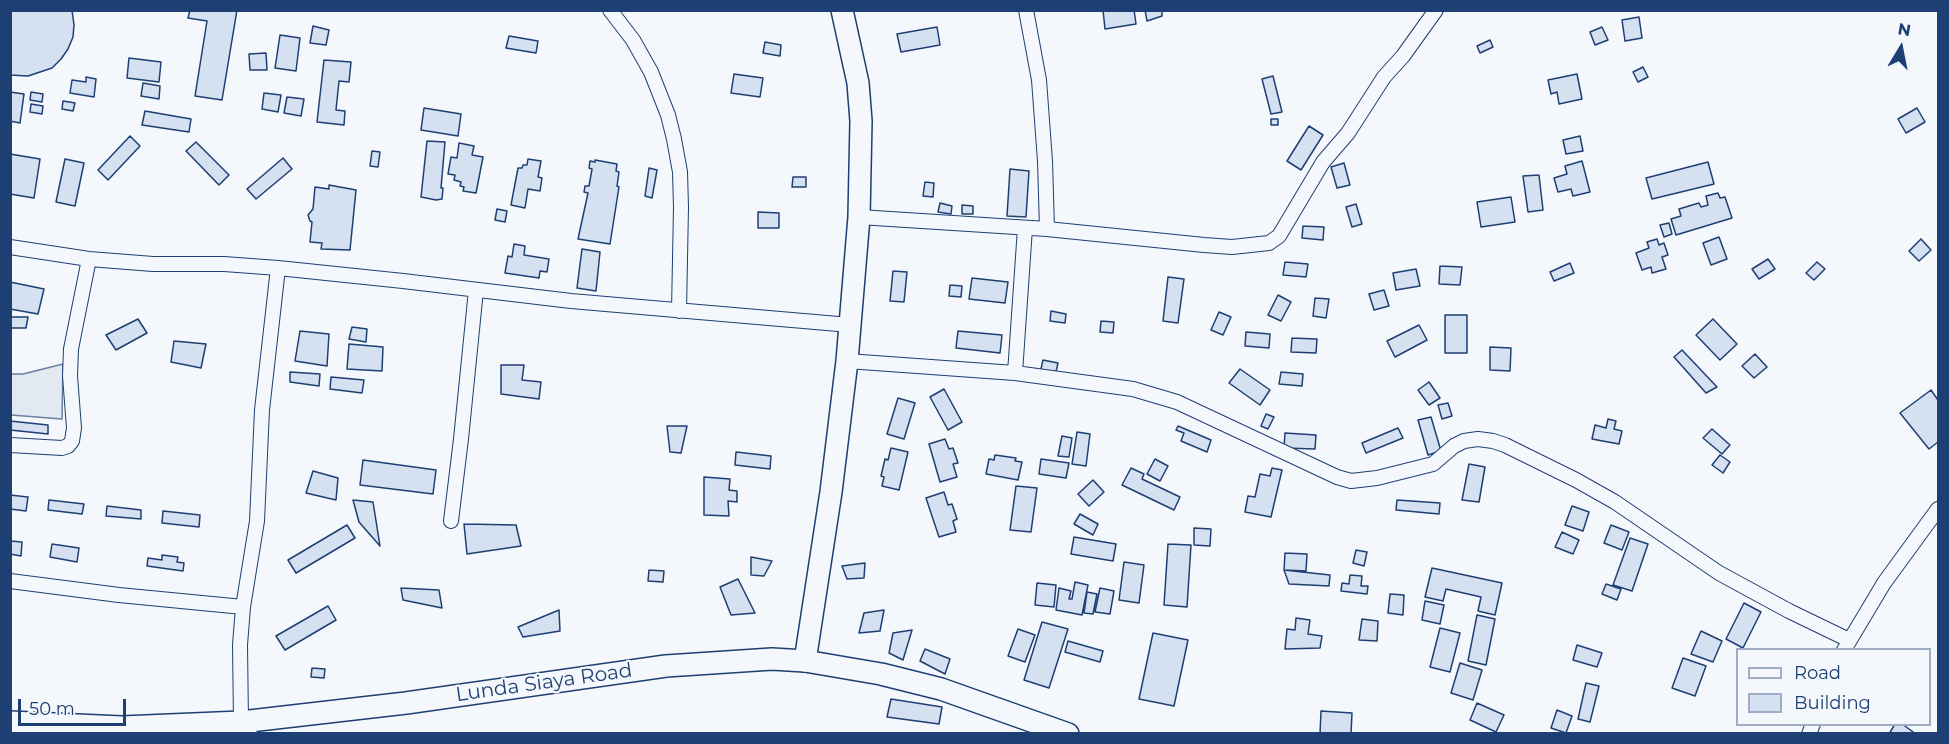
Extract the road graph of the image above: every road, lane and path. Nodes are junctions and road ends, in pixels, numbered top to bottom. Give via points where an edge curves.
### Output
1 (610, 10) edge
2 (842, 10) edge
3 (1026, 10) edge
4 (1436, 10) edge
5 (859, 217) junction
6 (1025, 228) junction
7 (1047, 229) junction
8 (10, 248) edge
9 (89, 259) junction
10 (278, 268) junction
11 (476, 290) junction
12 (679, 311) junction
13 (850, 325) junction
14 (847, 361) junction
15 (1015, 373) junction
16 (10, 445) edge
17 (1938, 509) edge
18 (451, 521) dead end
19 (10, 581) edge
20 (243, 607) junction
21 (1847, 645) edge
22 (805, 661) junction
23 (10, 722) edge
24 (245, 728) edge
25 (1068, 734) edge

1 - 12 street via 651,72 674,139 680,172
2 - 5 main road via 858,84
3 - 7 street via 1039,80
4 - 7 street via 1323,162 1279,236 1269,243 1232,247
5 - 6 street
5 - 13 main road
6 - 7 street
6 - 15 street
8 - 9 street
9 - 10 street
9 - 16 street via 71,349 72,441 62,448
10 - 11 street
10 - 20 street via 262,410 256,521
11 - 12 street
11 - 18 street
12 - 13 street
13 - 14 main road
14 - 15 street
14 - 22 main road
15 - 21 street via 1116,385 1177,402 1351,482 1433,464 1464,441 1478,439 1505,444 1615,502 1727,578
17 - 21 street via 1884,583
19 - 20 street
20 - 24 street via 240,645
22 - 24 main road, Lunda Siaya Road via 772,659 666,666
22 - 25 main road, Lunda Siaya Road via 941,689
23 - 24 main road, Lunda Siaya Road

